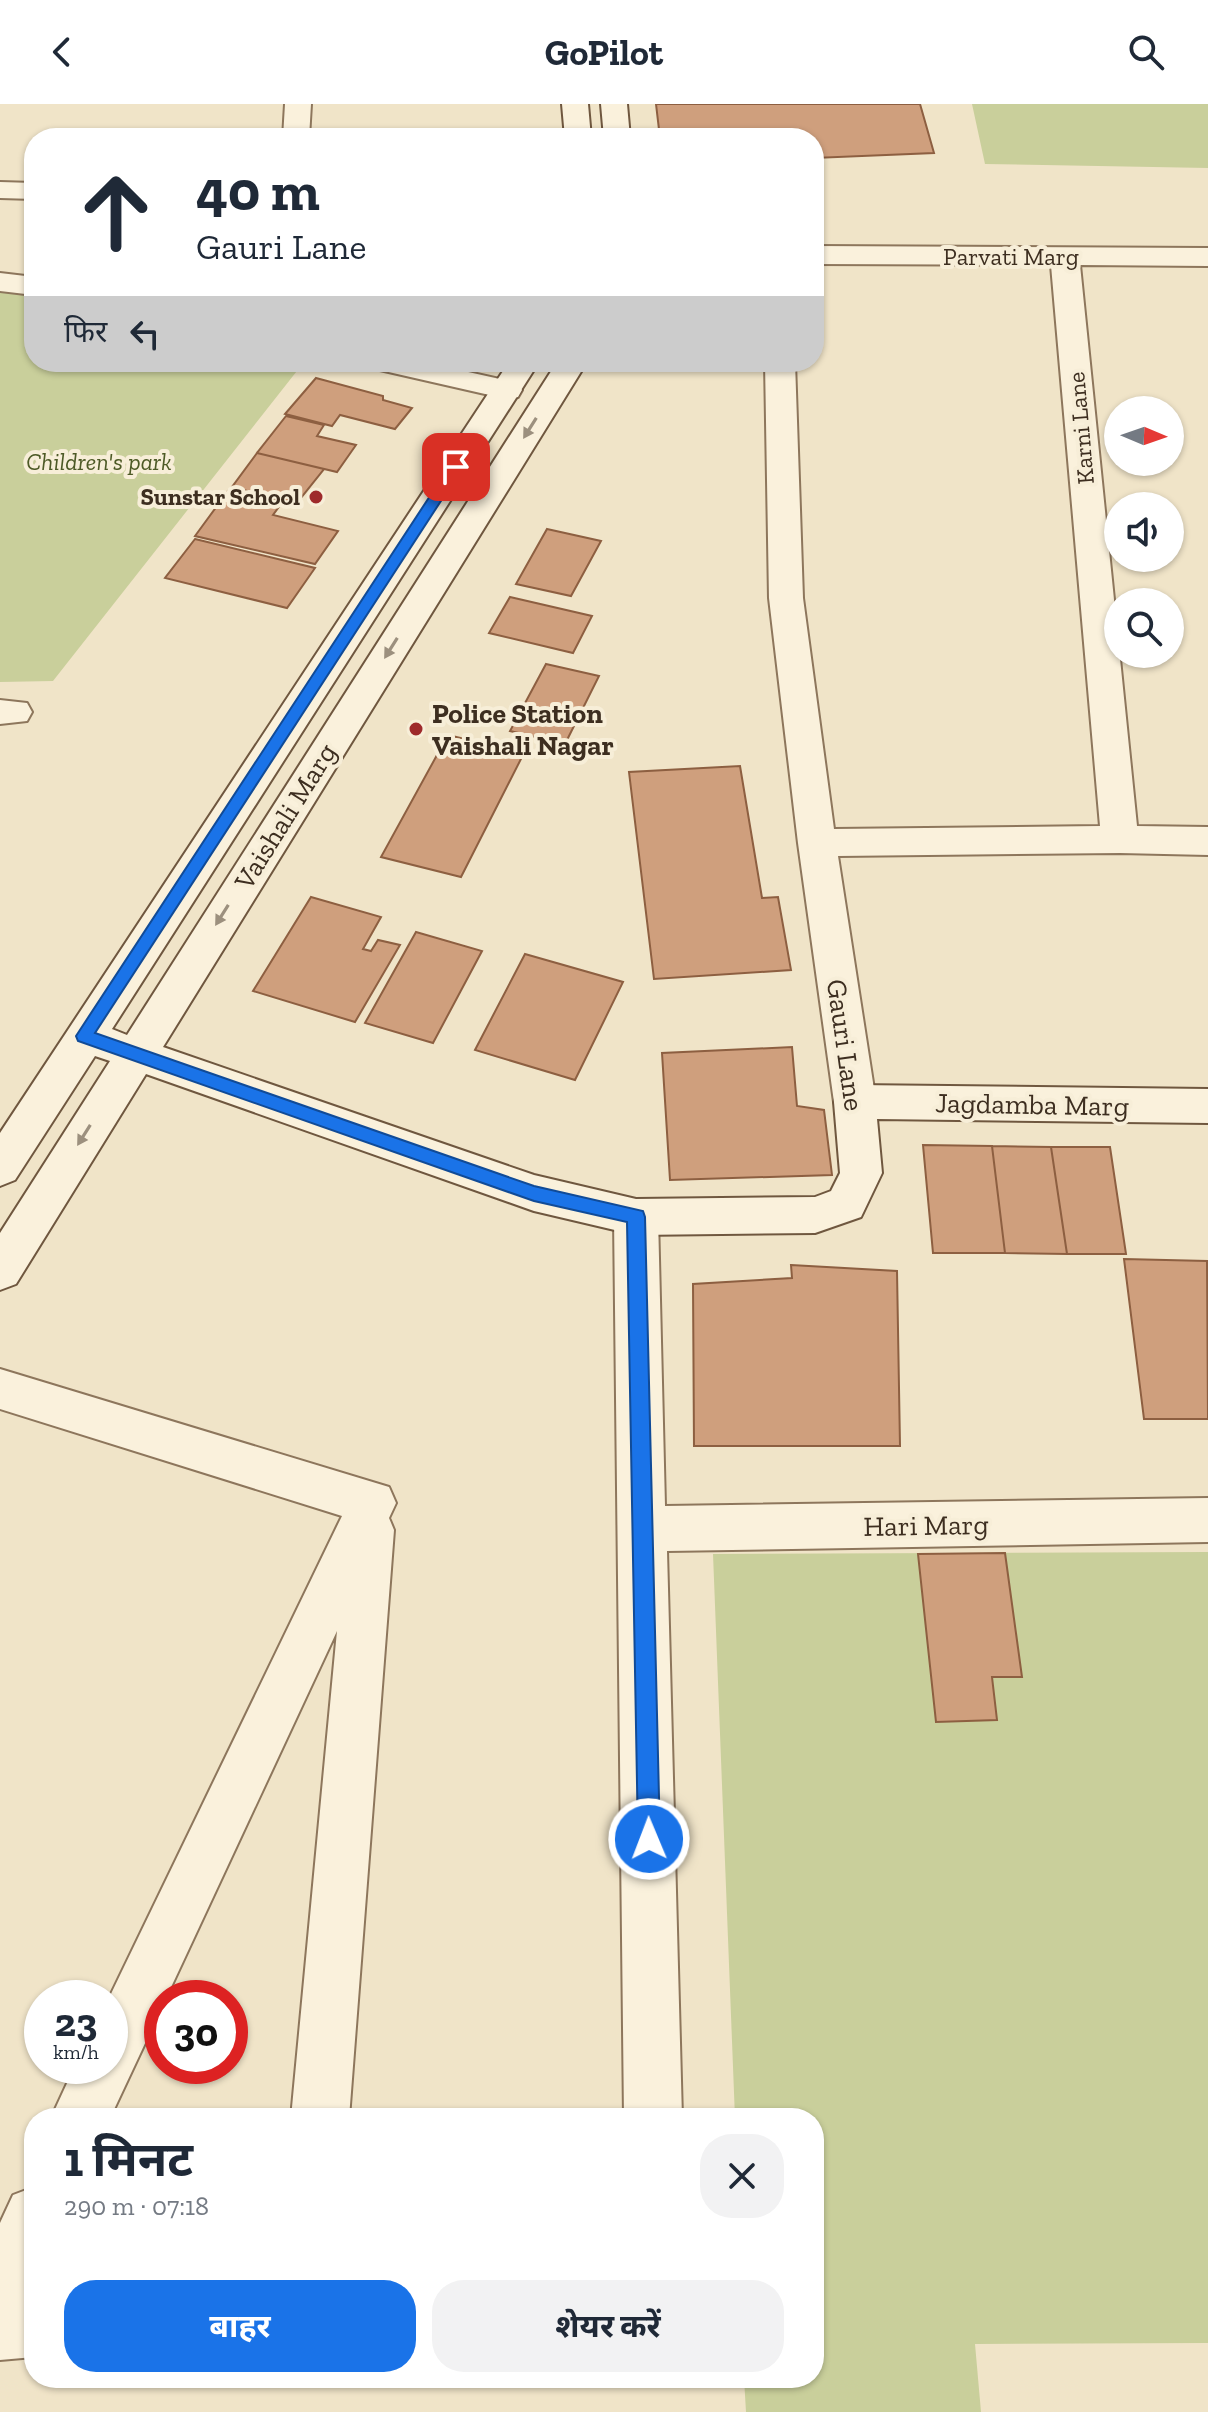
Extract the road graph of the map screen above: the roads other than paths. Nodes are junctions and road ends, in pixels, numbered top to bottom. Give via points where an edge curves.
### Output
1 (298, 104) edge
2 (575, 104) edge
3 (614, 104) edge
4 (297, 128) edge
5 (577, 128) edge
6 (616, 128) edge
7 (0, 190) edge
8 (24, 191) edge
9 (824, 255) edge
10 (1065, 257) junction
11 (1208, 257) edge
12 (0, 282) edge
13 (24, 285) edge
14 (477, 372) edge
15 (566, 372) edge
16 (780, 372) edge
17 (515, 376) edge
18 (220, 826) junction
19 (1120, 839) junction
20 (269, 840) junction
21 (1208, 841) edge
22 (817, 843) junction
23 (84, 1036) junction
24 (133, 1055) junction
25 (855, 1102) junction
26 (1208, 1106) edge
27 (0, 1168) edge
28 (636, 1217) junction
29 (0, 1271) edge
30 (0, 1389) edge
31 (372, 1503) junction
32 (1208, 1520) edge
33 (644, 1529) junction
34 (128, 2018) edge
35 (96, 2084) edge
36 (85, 2108) edge
37 (321, 2108) edge
38 (653, 2108) edge
39 (24, 2237) edge
40 (0, 2287) edge
41 (24, 2328) edge
42 (0, 2330) edge

1 - 4 street
2 - 5 street
3 - 6 street
7 - 8 street
9 - 10 street, Parvati Marg
10 - 11 street, Parvati Marg
10 - 19 street, Karni Lane
12 - 13 street
14 - 17 street
15 -> 20 street, Vaishali Marg
16 - 22 street, Gauri Lane via 786,598
17 - 18 street, Vaishali Marg
18 - 20 street
18 - 23 street, Vaishali Marg
19 - 21 street
19 - 22 street
20 -> 24 street, Vaishali Marg
22 - 25 street, Gauri Lane
23 - 24 street, Gauri Lane
23 - 27 street, Vaishali Marg
24 - 28 street, Gauri Lane via 534,1193
24 -> 29 street, Vaishali Marg
25 - 26 street, Jagdamba Marg
25 - 28 street, Gauri Lane via 861,1173 846,1204 815,1215
28 - 33 street
30 - 31 street
31 - 34 street
31 - 37 street
32 - 33 street, Hari Marg
33 - 38 street
35 - 36 street
39 - 40 street
41 - 42 street

